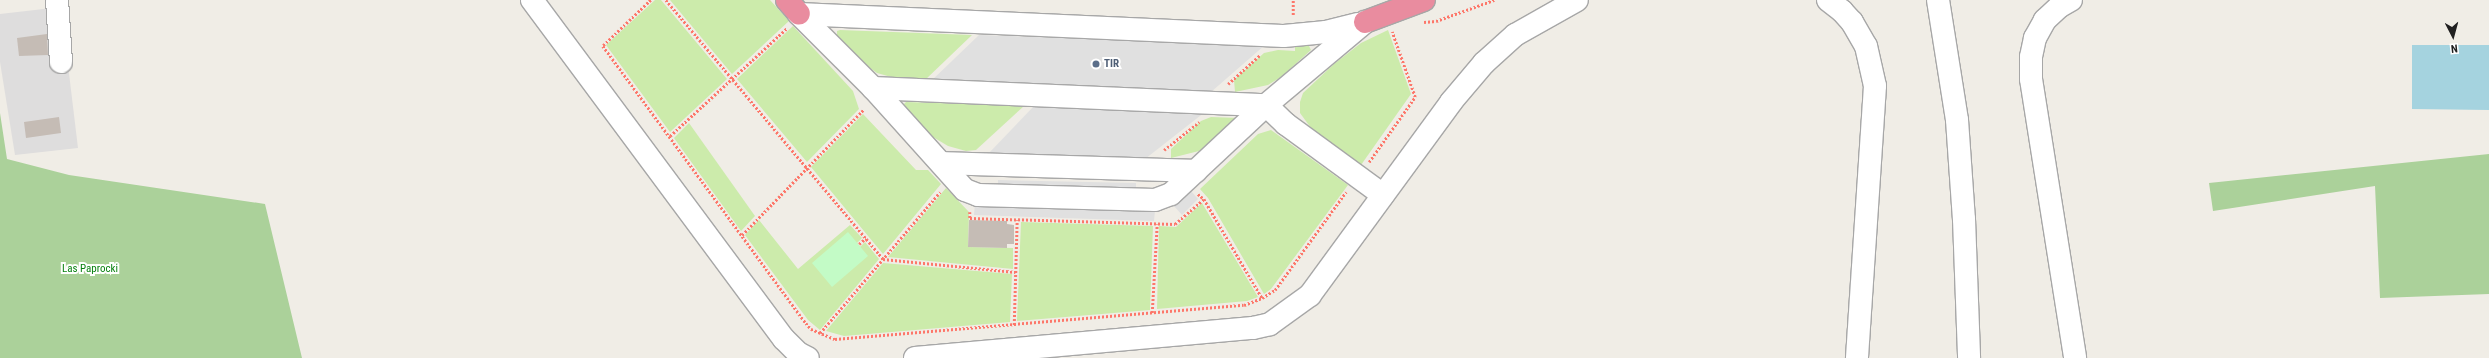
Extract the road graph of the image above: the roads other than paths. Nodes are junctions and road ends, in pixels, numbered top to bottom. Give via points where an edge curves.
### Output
1 (57, 0) edge
2 (532, 0) edge
3 (1424, 0) edge
4 (1577, 0) edge
5 (1828, 0) edge
6 (1938, 0) edge
7 (2071, 0) edge
8 (791, 14) edge
9 (1365, 22) junction
10 (61, 62) dead end
11 (872, 88) junction
12 (1266, 105) junction
13 (942, 163) junction
14 (1197, 179) junction
15 (1383, 195) junction
16 (808, 358) edge
17 (915, 358) edge
18 (1857, 358) edge
19 (1969, 358) edge
20 (2075, 358) edge

1 - 10 street
2 - 16 street via 784,339 798,353
3 - 9 highway
4 - 15 street via 1515,35 1484,63 1451,102
5 - 18 street via 1842,11 1866,46 1875,86
6 - 19 street via 1957,120 1964,219
7 - 20 street via 2060,6 2046,20 2035,38 2031,57 2031,79
8 - 9 street via 1284,36 1326,32
8 - 11 street
9 - 12 street
11 - 12 street
11 - 13 street
12 - 14 street
12 - 15 street via 1286,124
13 - 14 street via 1162,170
13 - 14 street via 966,190 978,195 1155,200
15 - 17 street via 1310,295 1270,324 1231,330

